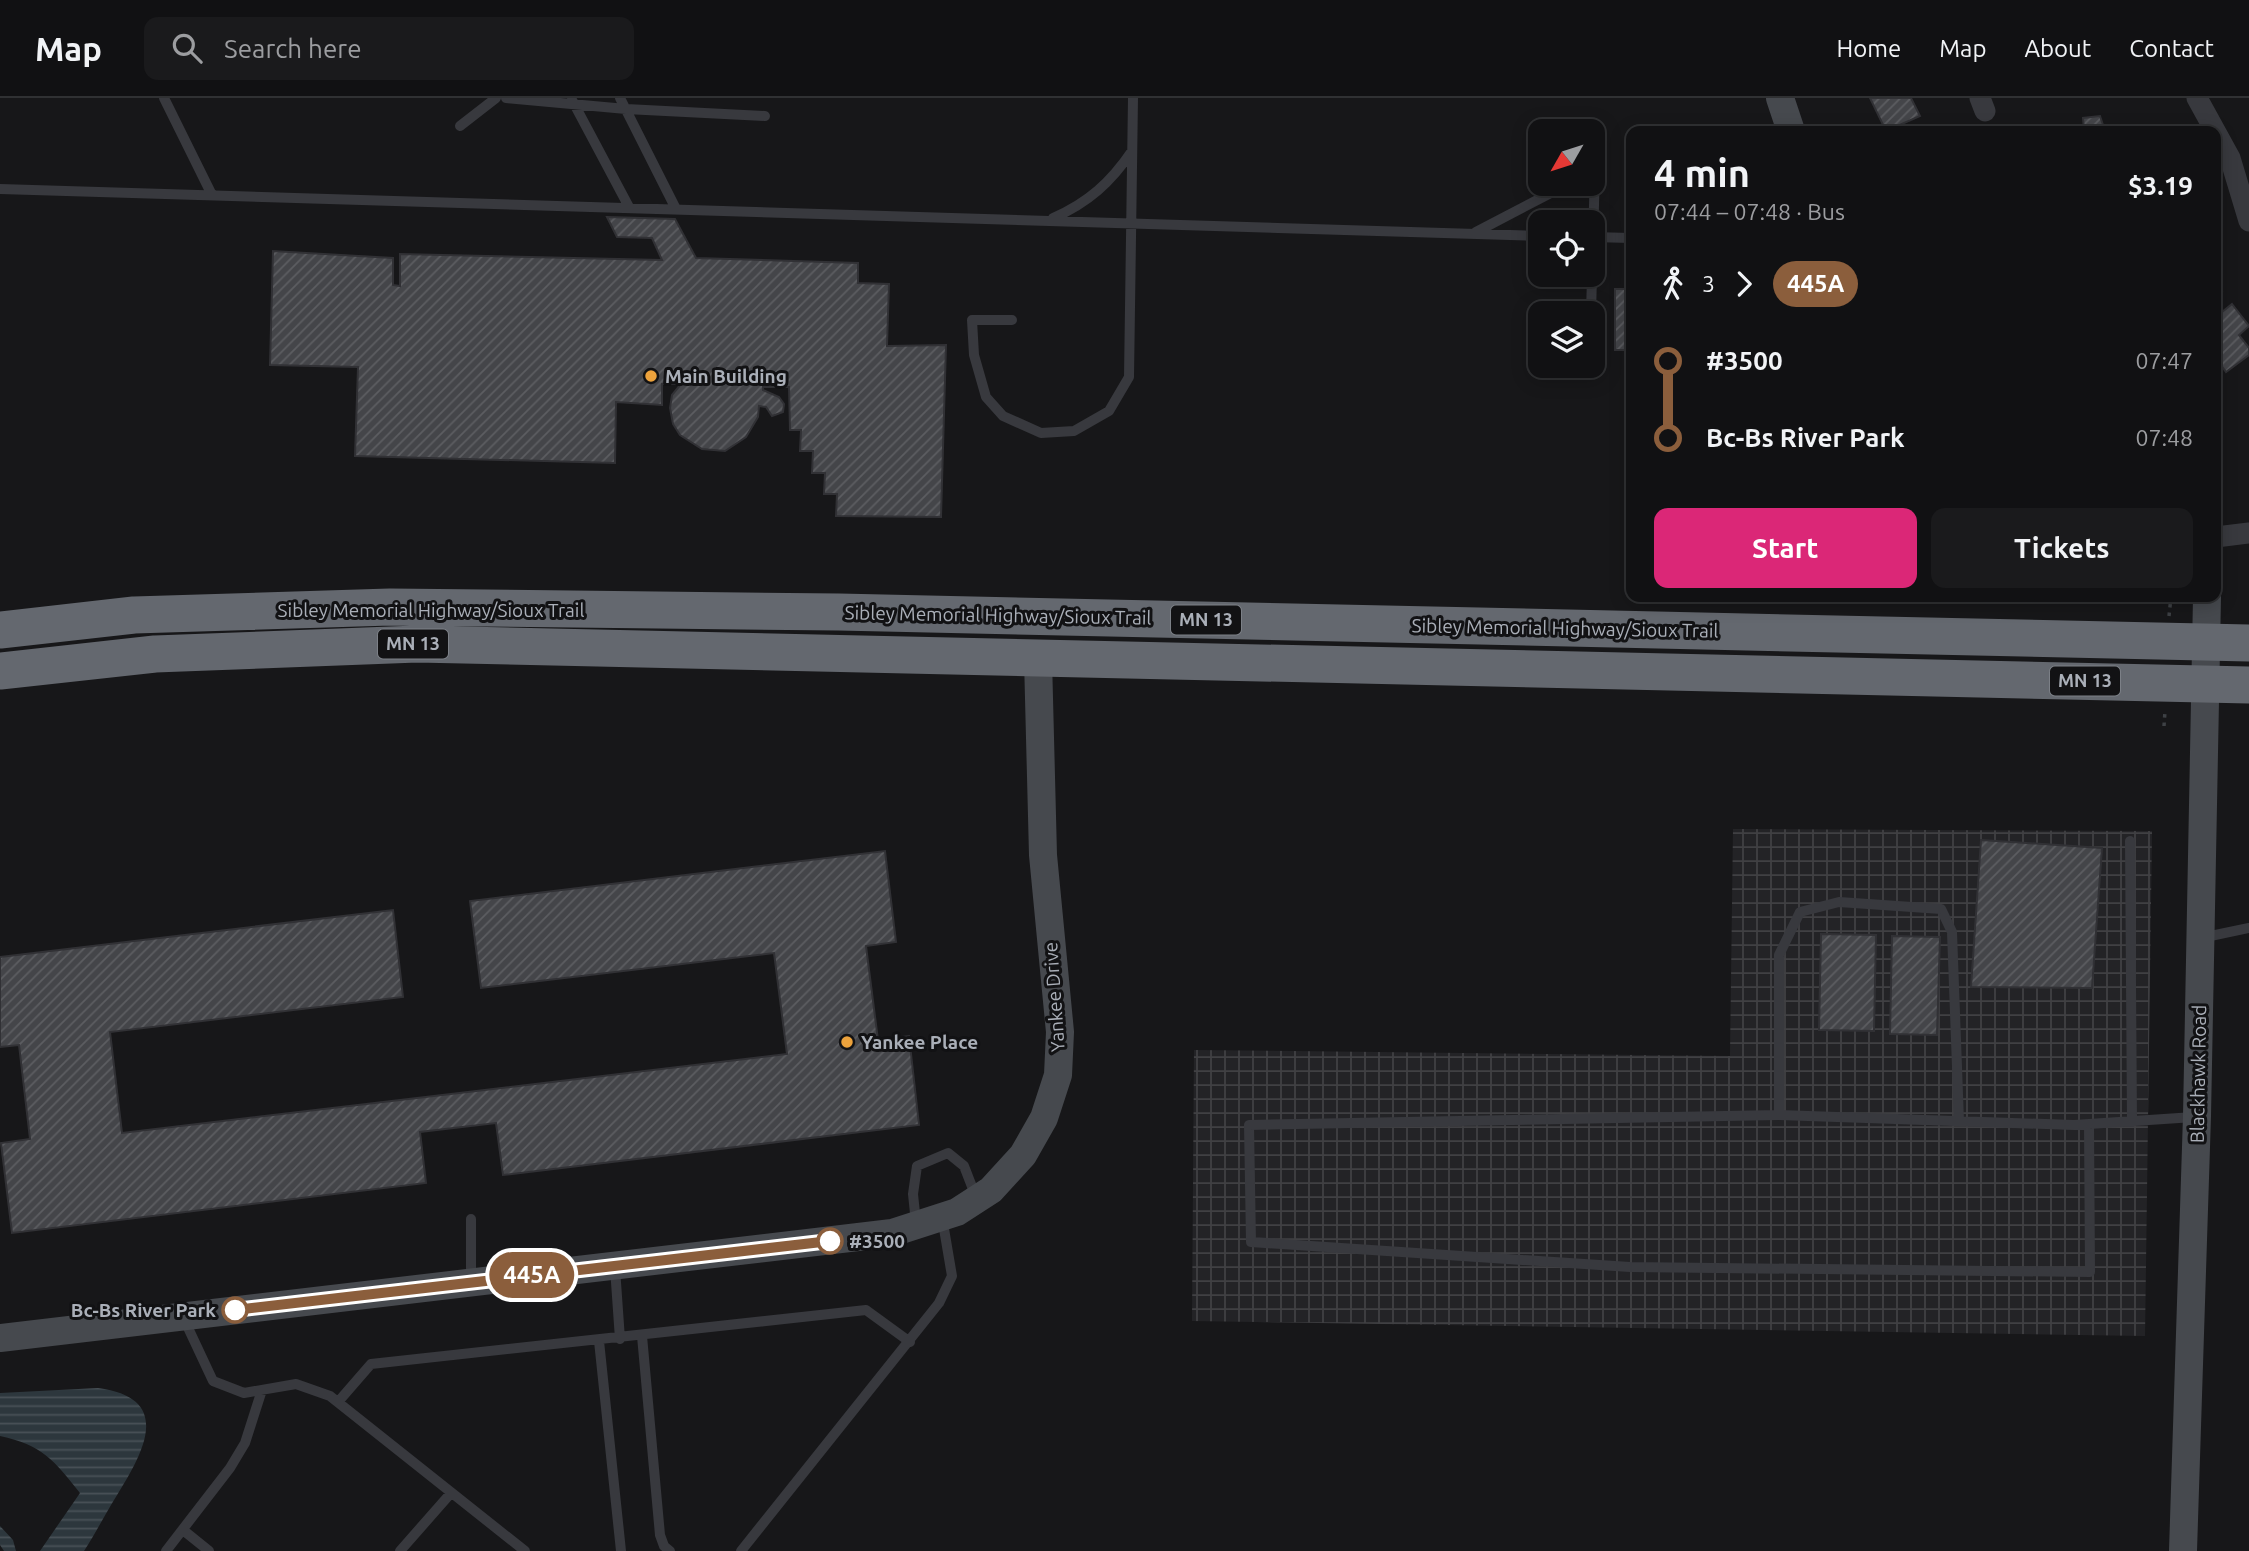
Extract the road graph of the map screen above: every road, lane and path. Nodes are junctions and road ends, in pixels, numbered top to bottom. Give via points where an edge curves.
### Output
1 (163, 98) edge
2 (496, 98) edge
3 (506, 98) edge
4 (620, 98) edge
5 (1133, 98) edge
6 (1780, 98) edge
7 (2197, 98) edge
8 (572, 101) edge
9 (626, 109) junction
10 (765, 116) dead end
11 (460, 126) dead end
12 (1789, 126) edge
13 (2215, 126) edge
14 (2221, 139) edge
15 (1132, 151) junction
16 (0, 189) edge
17 (212, 195) junction
18 (1545, 196) edge
19 (629, 207) junction
20 (676, 209) junction
21 (1049, 220) junction
22 (2249, 221) edge
23 (1130, 223) junction
24 (1474, 233) junction
25 (1528, 235) edge
26 (1605, 237) edge
27 (1626, 238) edge
28 (1012, 320) dead end
29 (2249, 533) edge
30 (2221, 536) edge
31 (2207, 602) edge
32 (0, 630) edge
33 (2207, 642) junction
34 (2249, 643) edge
35 (1038, 659) junction
36 (0, 671) edge
37 (2206, 684) junction
38 (2249, 685) edge
39 (2130, 842) dead end
40 (2249, 928) edge
41 (2201, 938) junction
42 (1779, 1115) junction
43 (2197, 1116) junction
44 (1959, 1121) junction
45 (2132, 1122) junction
46 (2089, 1125) junction
47 (977, 1199) junction
48 (942, 1217) junction
49 (471, 1219) dead end
50 (916, 1226) junction
51 (615, 1266) junction
52 (471, 1283) junction
53 (182, 1317) junction
54 (642, 1336) junction
55 (0, 1338) edge
56 (620, 1339) junction
57 (599, 1340) junction
58 (910, 1342) junction
59 (262, 1390) junction
60 (338, 1402) junction
61 (451, 1493) junction
62 (183, 1530) junction
63 (166, 1551) edge
64 (209, 1551) edge
65 (400, 1551) edge
66 (525, 1551) edge
67 (621, 1551) edge
68 (670, 1551) edge
69 (741, 1551) edge
70 (2183, 1551) edge

1 - 17 lane
2 - 11 lane
3 - 8 lane
4 - 9 lane
5 - 15 lane
6 - 12 street
7 - 13 street
8 - 9 lane
8 - 19 lane
9 - 10 lane
9 - 20 lane
14 - 22 street
15 - 21 lane via 1093,197
15 - 23 lane
16 - 17 lane
17 - 19 lane
18 - 24 lane
19 - 20 lane
20 - 21 lane
21 - 23 lane
23 - 24 lane
23 - 28 lane via 1129,377 1109,411 1073,431 1041,433 1003,416 986,397 974,355 972,320
24 - 25 lane
26 - 27 lane
29 - 30 street
31 - 33 street, Blackhawk Road
32 - 33 highway, Sibley Memorial Highway/Sioux Trail / MN 13 via 134,615 390,607 839,612
33 - 34 highway, MN 13
33 - 37 street, Blackhawk Road
35 - 36 highway, Sibley Memorial Highway/Sioux Trail / MN 13 via 417,644 155,653
35 - 37 highway, Sibley Memorial Highway/Sioux Trail / MN 13
35 - 47 street, Yankee Drive via 1043,855 1060,1032 1058,1075 1044,1118 1023,1155
37 - 38 highway, MN 13
37 - 41 street, Blackhawk Road
39 - 45 lane
40 - 41 lane
41 - 43 street, Blackhawk Road
42 - 44 lane
42 - 44 lane via 1779,955 1800,912 1839,902 1941,909 1952,932
42 - 46 lane via 1249,1125 1251,1242 1630,1267 2090,1272
43 - 45 lane
43 - 70 street, Blackhawk Road
44 - 46 lane
45 - 46 lane
47 - 48 street, Yankee Drive
47 - 50 lane via 964,1166 948,1153 917,1166 913,1194
48 - 50 street, Yankee Drive
48 - 58 lane via 952,1276 939,1303
49 - 52 lane
50 - 51 street, Yankee Drive via 892,1233
51 - 52 street, Yankee Drive
51 - 56 lane
52 - 53 street, Yankee Drive
53 - 55 street, Yankee Drive
53 - 59 lane via 213,1381 244,1393
54 - 56 lane
54 - 58 lane via 866,1310
54 - 68 lane via 660,1535
56 - 57 lane
57 - 60 lane via 371,1364
57 - 67 lane
58 - 69 lane
59 - 60 lane via 296,1384
59 - 62 lane via 245,1443
60 - 61 lane
61 - 65 lane
61 - 66 lane
62 - 63 lane
62 - 64 lane

